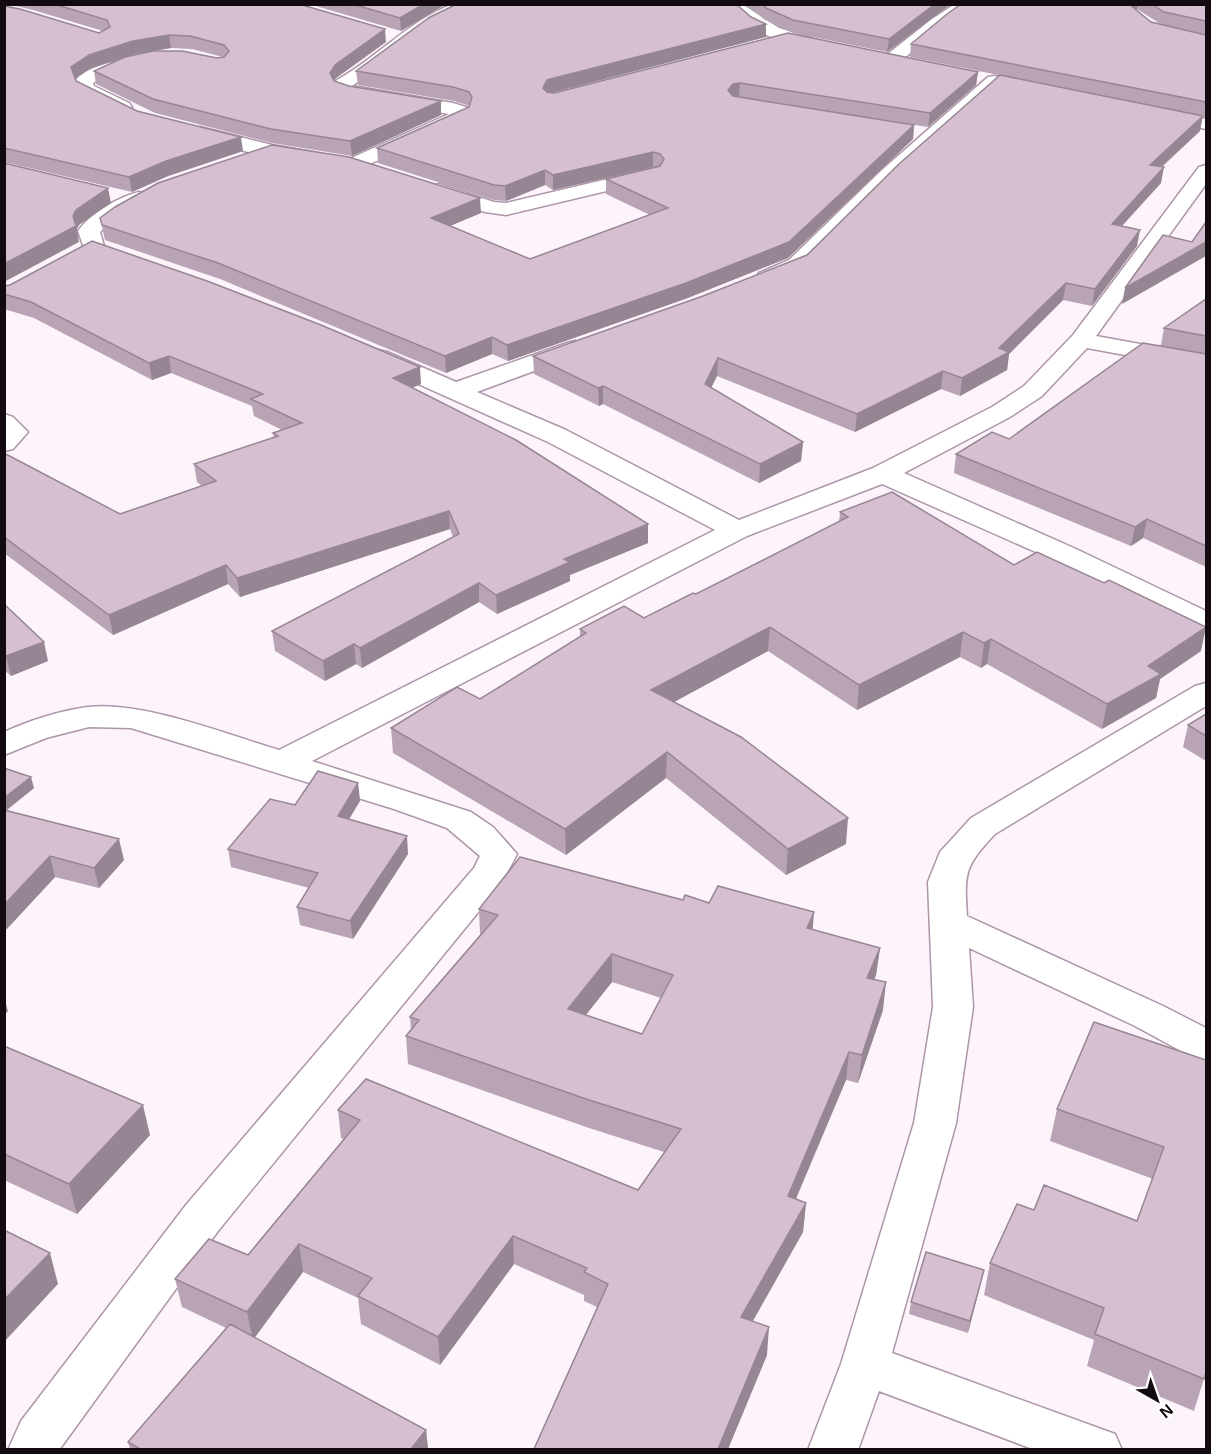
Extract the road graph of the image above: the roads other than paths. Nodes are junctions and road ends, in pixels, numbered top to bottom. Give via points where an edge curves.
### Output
1 (471, 4) edge
2 (731, 4) edge
3 (967, 4) edge
4 (382, 33) edge
5 (404, 39) junction
6 (787, 39) junction
7 (766, 45) edge
8 (838, 51) edge
9 (869, 57) edge
10 (154, 58) edge
11 (890, 61) junction
12 (913, 66) edge
13 (971, 76) edge
14 (1143, 110) edge
15 (137, 114) edge
16 (1206, 124) edge
17 (181, 128) edge
18 (909, 132) edge
19 (932, 135) junction
20 (272, 151) junction
21 (243, 161) edge
22 (354, 164) junction
23 (376, 171) edge
24 (1206, 171) edge
25 (652, 175) edge
26 (421, 185) edge
27 (161, 189) edge
28 (109, 195) edge
29 (133, 200) junction
30 (94, 252) edge
31 (745, 287) edge
32 (1081, 340) junction
33 (593, 342) edge
34 (362, 350) edge
35 (1206, 363) edge
36 (458, 390) junction
37 (4, 422) edge
38 (4, 443) edge
39 (883, 474) junction
40 (737, 530) junction
41 (1206, 622) edge
42 (1206, 693) edge
43 (4, 745) edge
44 (281, 763) junction
45 (948, 922) junction
46 (1206, 1046) edge
47 (865, 1364) junction
48 (33, 1449) edge
49 (833, 1449) edge
50 (1097, 1449) edge

1 - 5 street
2 - 6 street via 758,25
3 - 11 street
4 - 5 street
5 - 22 street via 342,88 453,109 462,112 462,116
6 - 7 street
6 - 8 street
9 - 11 street
10 - 15 street via 98,73 84,81 85,89
11 - 12 street
13 - 19 street via 1000,82
14 - 16 street
17 - 20 street
18 - 19 street
19 - 31 street via 798,265
20 - 21 street
20 - 22 street
22 - 23 street
24 - 32 street
25 - 26 street via 506,209
27 - 29 street
28 - 29 street
29 - 30 street via 89,231
32 - 35 street
32 - 39 street via 1033,391
33 - 36 street
34 - 36 street
36 - 40 street via 558,436
37 - 38 street via 15,432
39 - 40 street
39 - 41 street
40 - 44 street
42 - 45 street via 983,826 958,852 946,882
43 - 44 street via 34,730 88,717 133,718
44 - 48 street via 459,820 499,855 489,874 202,1218
45 - 46 street
45 - 47 street via 953,1007 935,1123
47 - 49 street
47 - 50 street

